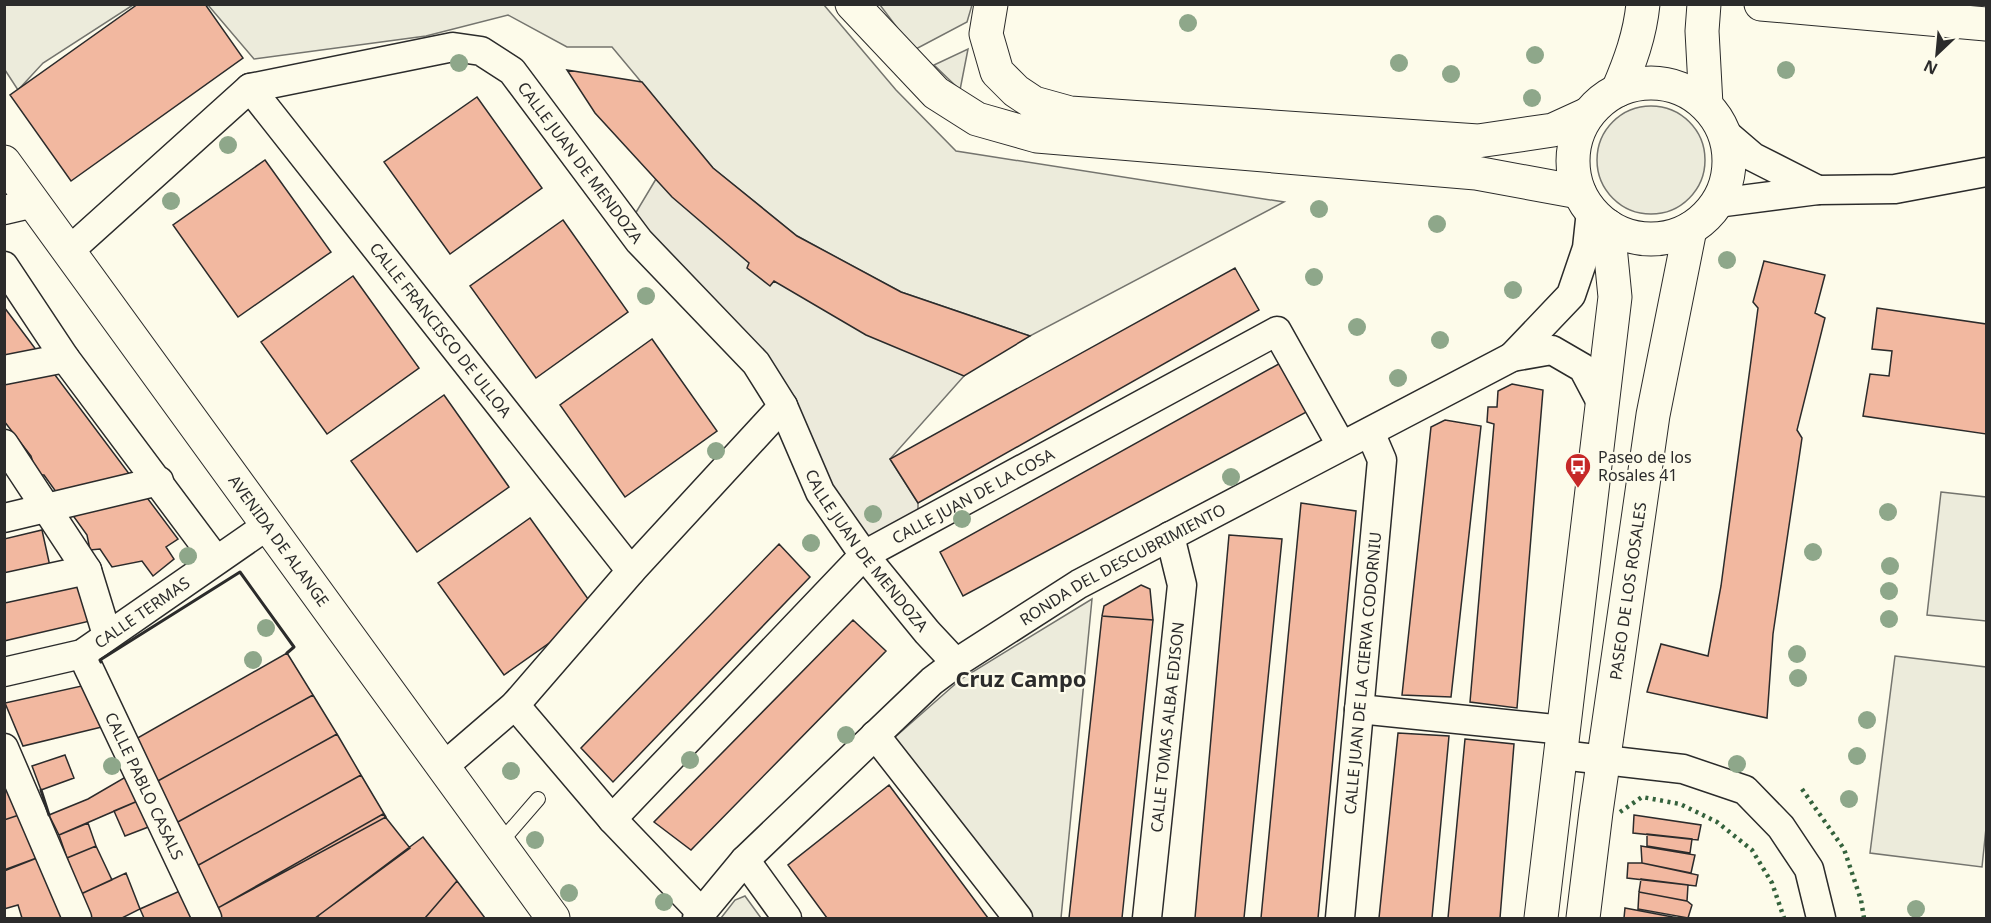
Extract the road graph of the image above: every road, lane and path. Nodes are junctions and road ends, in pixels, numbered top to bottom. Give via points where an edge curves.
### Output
1 (852, 4) edge
2 (991, 4) edge
3 (1643, 4) edge
4 (1704, 4) edge
5 (1761, 4) edge
6 (1986, 24) edge
7 (250, 88) junction
8 (1618, 90) junction
9 (1706, 105) junction
10 (1588, 114) junction
11 (1725, 134) junction
12 (4, 162) edge
13 (1986, 172) edge
14 (1818, 190) junction
15 (1717, 204) junction
16 (19, 206) edge
17 (1593, 210) junction
18 (1690, 229) junction
19 (69, 251) junction
20 (4, 266) edge
21 (1512, 357) junction
22 (65, 358) junction
23 (4, 370) edge
24 (1602, 404) junction
25 (783, 406) junction
26 (1370, 432) junction
27 (4, 444) edge
28 (1341, 445) junction
29 (159, 481) junction
30 (46, 508) junction
31 (4, 518) edge
32 (268, 525) junction
33 (1170, 536) junction
34 (864, 555) junction
35 (216, 560) junction
36 (87, 570) junction
37 (631, 572) junction
38 (4, 588) edge
39 (107, 635) junction
40 (82, 654) junction
41 (956, 663) junction
42 (4, 672) edge
43 (515, 705) junction
44 (1359, 710) junction
45 (875, 735) junction
46 (1562, 742) junction
47 (4, 748) edge
48 (1604, 759) junction
49 (443, 767) junction
50 (538, 799) dead end
51 (612, 819) junction
52 (499, 844) junction
53 (745, 860) junction
54 (699, 915) edge
55 (77, 918) edge
56 (207, 918) edge
57 (553, 918) edge
58 (787, 918) edge
59 (1018, 918) edge
60 (1147, 918) edge
61 (1340, 918) edge
62 (1541, 918) edge
63 (1583, 918) edge
64 (1821, 918) edge

1 - 17 main road via 936,93 977,119 1037,136 1476,173
2 - 10 main road via 986,34 997,72 1034,103 1070,113 1478,141 1553,130
3 - 8 main road via 1641,25
4 - 9 main road
5 - 6 main road
7 - 19 street
7 - 25 street, CALLE JUAN DE MENDOZA via 453,47 481,51 512,71 639,241 756,363
7 - 37 street, CALLE FRANCISCO DE ULLOA
8 - 9 main road via 1641,83 1663,83
8 - 10 main road
9 - 11 main road
10 - 17 main road via 1577,135 1573,172
11 - 14 street via 1754,157
11 - 15 main road via 1729,170
12 - 16 main road, AVENIDA DE ALANGE
13 - 14 street via 1894,189
14 - 15 street
15 - 18 main road
16 - 19 main road, AVENIDA DE ALANGE
17 - 18 main road via 1625,235 1651,239
17 - 21 street via 1587,248 1571,295
17 - 24 main road via 1615,297
18 - 48 main road, PASEO DE LOS ROSALES via 1653,415
19 - 32 main road, AVENIDA DE ALANGE
20 - 22 street
21 - 24 street, RONDA DEL DESCUBRIMIENTO via 1552,350 1584,368
21 - 26 street, RONDA DEL DESCUBRIMIENTO
22 - 23 street
22 - 29 street
24 - 46 main road
25 - 34 street, CALLE JUAN DE MENDOZA via 820,492
25 - 37 street
26 - 28 street, RONDA DEL DESCUBRIMIENTO
26 - 44 street, CALLE JUAN DE LA CIERVA CODORNIU via 1382,460
27 - 30 street
28 - 33 street, RONDA DEL DESCUBRIMIENTO
28 - 34 street, CALLE JUAN DE LA COSA via 1277,331
29 - 30 street
29 - 35 street
30 - 31 street
30 - 36 street
32 - 35 street, CALLE TERMAS
32 - 49 main road, AVENIDA DE ALANGE
33 - 41 street, RONDA DEL DESCUBRIMIENTO via 1079,584
33 - 60 street, CALLE TOMAS ALBA EDISON via 1182,585
34 - 41 street, CALLE JUAN DE MENDOZA
34 - 51 street, CALLE JUAN DE LA COSA
35 - 39 street, CALLE TERMAS
36 - 38 street
36 - 39 street
37 - 43 street
39 - 40 street, CALLE TERMAS
40 - 42 street, CALLE TERMAS
40 - 56 street, CALLE PABLO CASALS
41 - 45 street, RONDA DEL DESCUBRIMIENTO
43 - 49 street
43 - 51 street
44 - 46 street
44 - 61 street, CALLE JUAN DE LA CIERVA CODORNIU
45 - 53 street, RONDA DEL DESCUBRIMIENTO
45 - 59 street
46 - 48 street
46 - 62 main road
47 - 55 street
48 - 63 main road, PASEO DE LOS ROSALES
48 - 64 street via 1683,769 1745,790 1780,827 1809,869
49 - 52 main road, AVENIDA DE ALANGE
50 - 52 lane
51 - 54 street
52 - 57 main road, AVENIDA DE ALANGE
53 - 54 street, RONDA DEL DESCUBRIMIENTO
53 - 58 street

